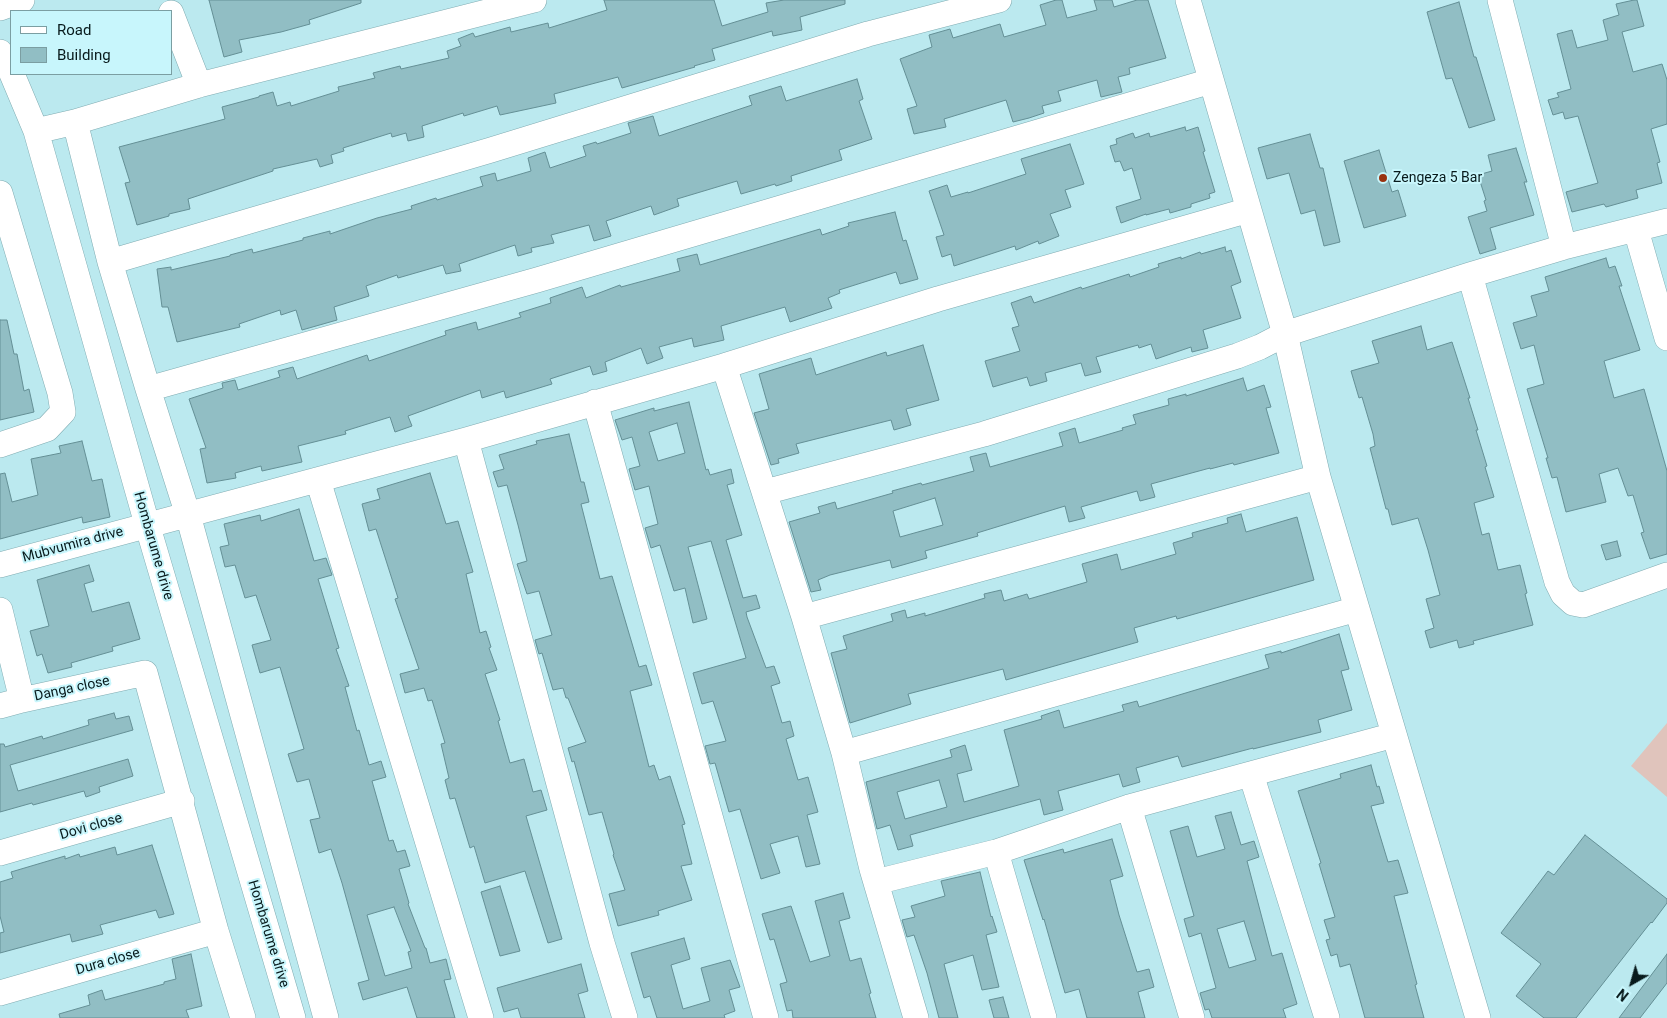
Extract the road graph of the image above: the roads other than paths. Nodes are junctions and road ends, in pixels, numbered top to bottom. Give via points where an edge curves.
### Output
1 (22, 0) edge
2 (534, 0) edge
3 (999, 0) edge
4 (1188, 0) edge
5 (1500, 0) edge
6 (0, 8) edge
7 (172, 15) edge
8 (10, 75) edge
9 (1211, 81) junction
10 (198, 85) junction
11 (75, 122) junction
12 (36, 131) junction
13 (0, 193) edge
14 (1249, 210) junction
15 (1667, 221) edge
16 (1636, 230) junction
17 (1564, 246) junction
18 (110, 262) junction
19 (1470, 275) junction
20 (1285, 334) junction
21 (1667, 338) edge
22 (724, 366) junction
23 (148, 389) junction
24 (595, 402) junction
25 (466, 440) junction
26 (0, 445) edge
27 (1318, 476) junction
28 (318, 480) junction
29 (765, 492) junction
30 (188, 515) junction
31 (147, 524) junction
32 (0, 565) edge
33 (1667, 575) edge
34 (1357, 609) junction
35 (0, 610) edge
36 (804, 617) junction
37 (11, 703) edge
38 (1394, 736) junction
39 (844, 753) junction
40 (1251, 774) junction
41 (182, 801) junction
42 (1129, 807) junction
43 (996, 852) junction
44 (0, 853) edge
45 (876, 882) junction
46 (216, 932) junction
47 (0, 993) edge
48 (243, 1018) edge
49 (293, 1018) edge
50 (326, 1018) edge
51 (481, 1018) edge
52 (625, 1018) edge
53 (766, 1018) edge
54 (916, 1018) edge
55 (1044, 1018) edge
56 (1192, 1018) edge
57 (1327, 1018) edge
58 (1478, 1018) edge

1 - 6 street
2 - 10 street
3 - 18 street via 868,34 482,153
4 - 9 street
5 - 17 street
7 - 10 street
8 - 12 street, Hombarume drive
9 - 14 street
9 - 23 street via 537,280
10 - 11 street
11 - 12 street
11 - 18 street
12 - 31 street, Hombarume drive
13 - 26 street via 63,412 47,429
14 - 20 street
14 - 22 street, Mubvumira drive via 938,299
15 - 16 street
16 - 17 street
16 - 21 street
17 - 19 street
18 - 23 street
19 - 20 street
19 - 33 street via 1563,594 1574,603 1584,605
20 - 27 street
20 - 29 street via 1260,347 1118,394 984,434
22 - 24 street, Mubvumira drive
22 - 29 street
23 - 30 street
24 - 25 street, Mubvumira drive
24 - 53 street
25 - 28 street, Mubvumira drive
25 - 52 street
27 - 34 street
27 - 36 street
28 - 30 street, Mubvumira drive
28 - 51 street
29 - 36 street
30 - 31 street, Mubvumira drive
30 - 50 street
31 - 32 street, Mubvumira drive
31 - 49 street, Hombarume drive
34 - 38 street
34 - 39 street
35 - 37 street
36 - 39 street
37 - 41 street, Danga close via 145,673
38 - 40 street
38 - 58 street
39 - 45 street
40 - 42 street
40 - 57 street
41 - 44 street, Dovi close
41 - 46 street
42 - 43 street
42 - 56 street
43 - 45 street
43 - 55 street
45 - 54 street
46 - 47 street, Dura close
46 - 48 street

